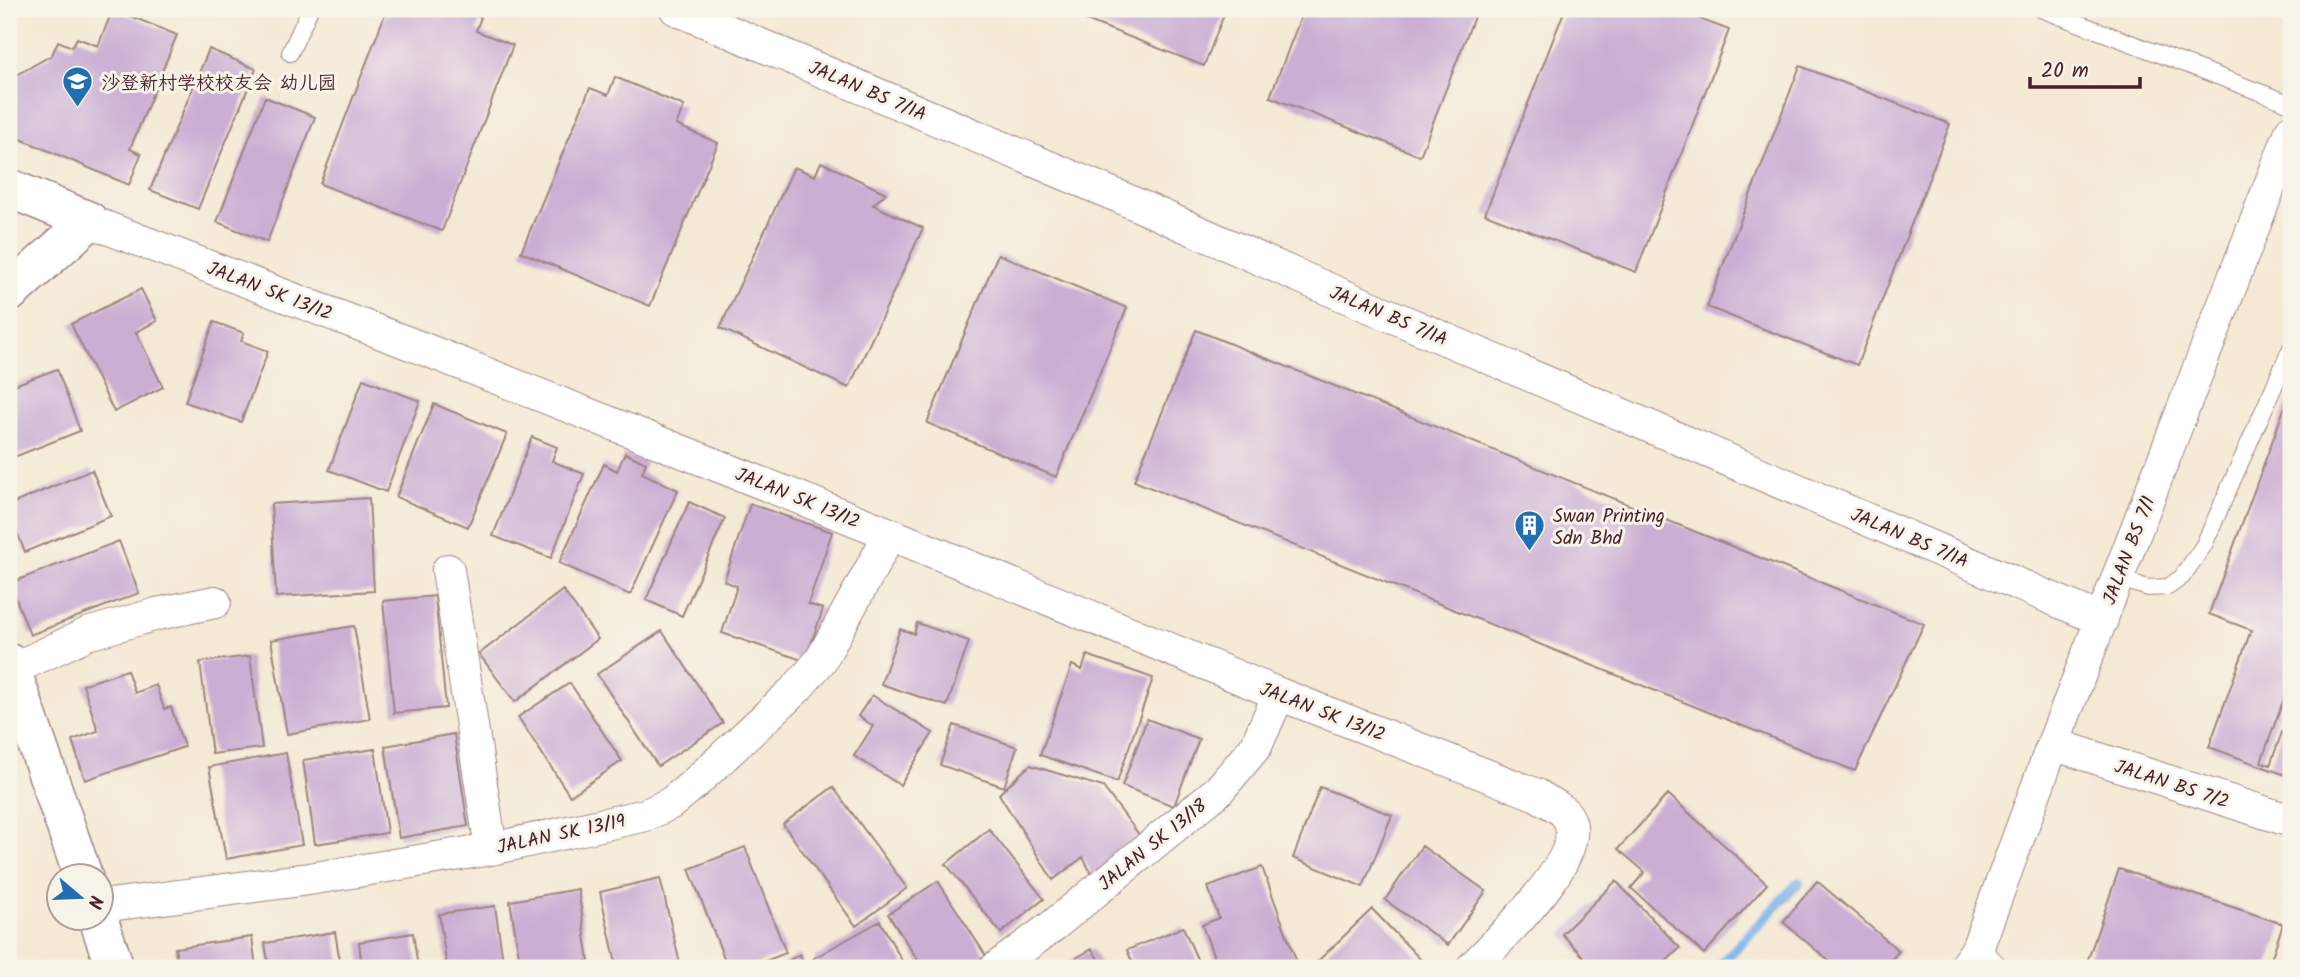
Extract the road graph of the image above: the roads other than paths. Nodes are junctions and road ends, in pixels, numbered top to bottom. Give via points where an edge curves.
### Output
1 (310, 9) edge
2 (676, 9) edge
3 (2041, 9) edge
4 (290, 53) dead end
5 (2291, 104) edge
6 (2291, 131) edge
7 (9, 188) edge
8 (2279, 201) edge
9 (89, 221) junction
10 (9, 293) edge
11 (2291, 348) edge
12 (890, 534) junction
13 (448, 570) dead end
14 (2117, 578) junction
15 (215, 602) dead end
16 (2102, 620) junction
17 (10, 666) edge
18 (1279, 694) junction
19 (2053, 744) junction
20 (2291, 821) edge
21 (491, 849) junction
22 (78, 862) edge
23 (116, 904) edge
24 (103, 932) edge
25 (1971, 959) edge
26 (115, 968) edge
27 (996, 968) edge
28 (1472, 968) edge
29 (2001, 968) edge

1 - 4 lane
2 - 16 street, JALAN BS 7/1A
3 - 5 lane
6 - 8 street, JALAN BS 7/1
7 - 9 street, JALAN SK 13/12
8 - 14 street, JALAN BS 7/1
9 - 10 street
9 - 12 street, JALAN SK 13/12
11 - 14 lane via 2204,545 2182,577 2168,587 2148,588
12 - 18 street, JALAN SK 13/12
12 - 21 street, JALAN SK 13/19 via 821,660 797,688 671,803 646,815
13 - 21 street
14 - 16 street, JALAN BS 7/1
15 - 17 street via 87,634
16 - 19 street, JALAN BS 7/1
17 - 22 street
18 - 27 street, JALAN SK 13/18 via 1256,746 1219,790
18 - 28 street, JALAN SK 13/12 via 1537,794 1568,817 1572,829 1558,873
19 - 20 street, JALAN BS 7/2
19 - 25 street, JALAN BS 7/1
21 - 23 street, JALAN SK 13/19
24 - 26 street
25 - 29 lane via 1989,956

